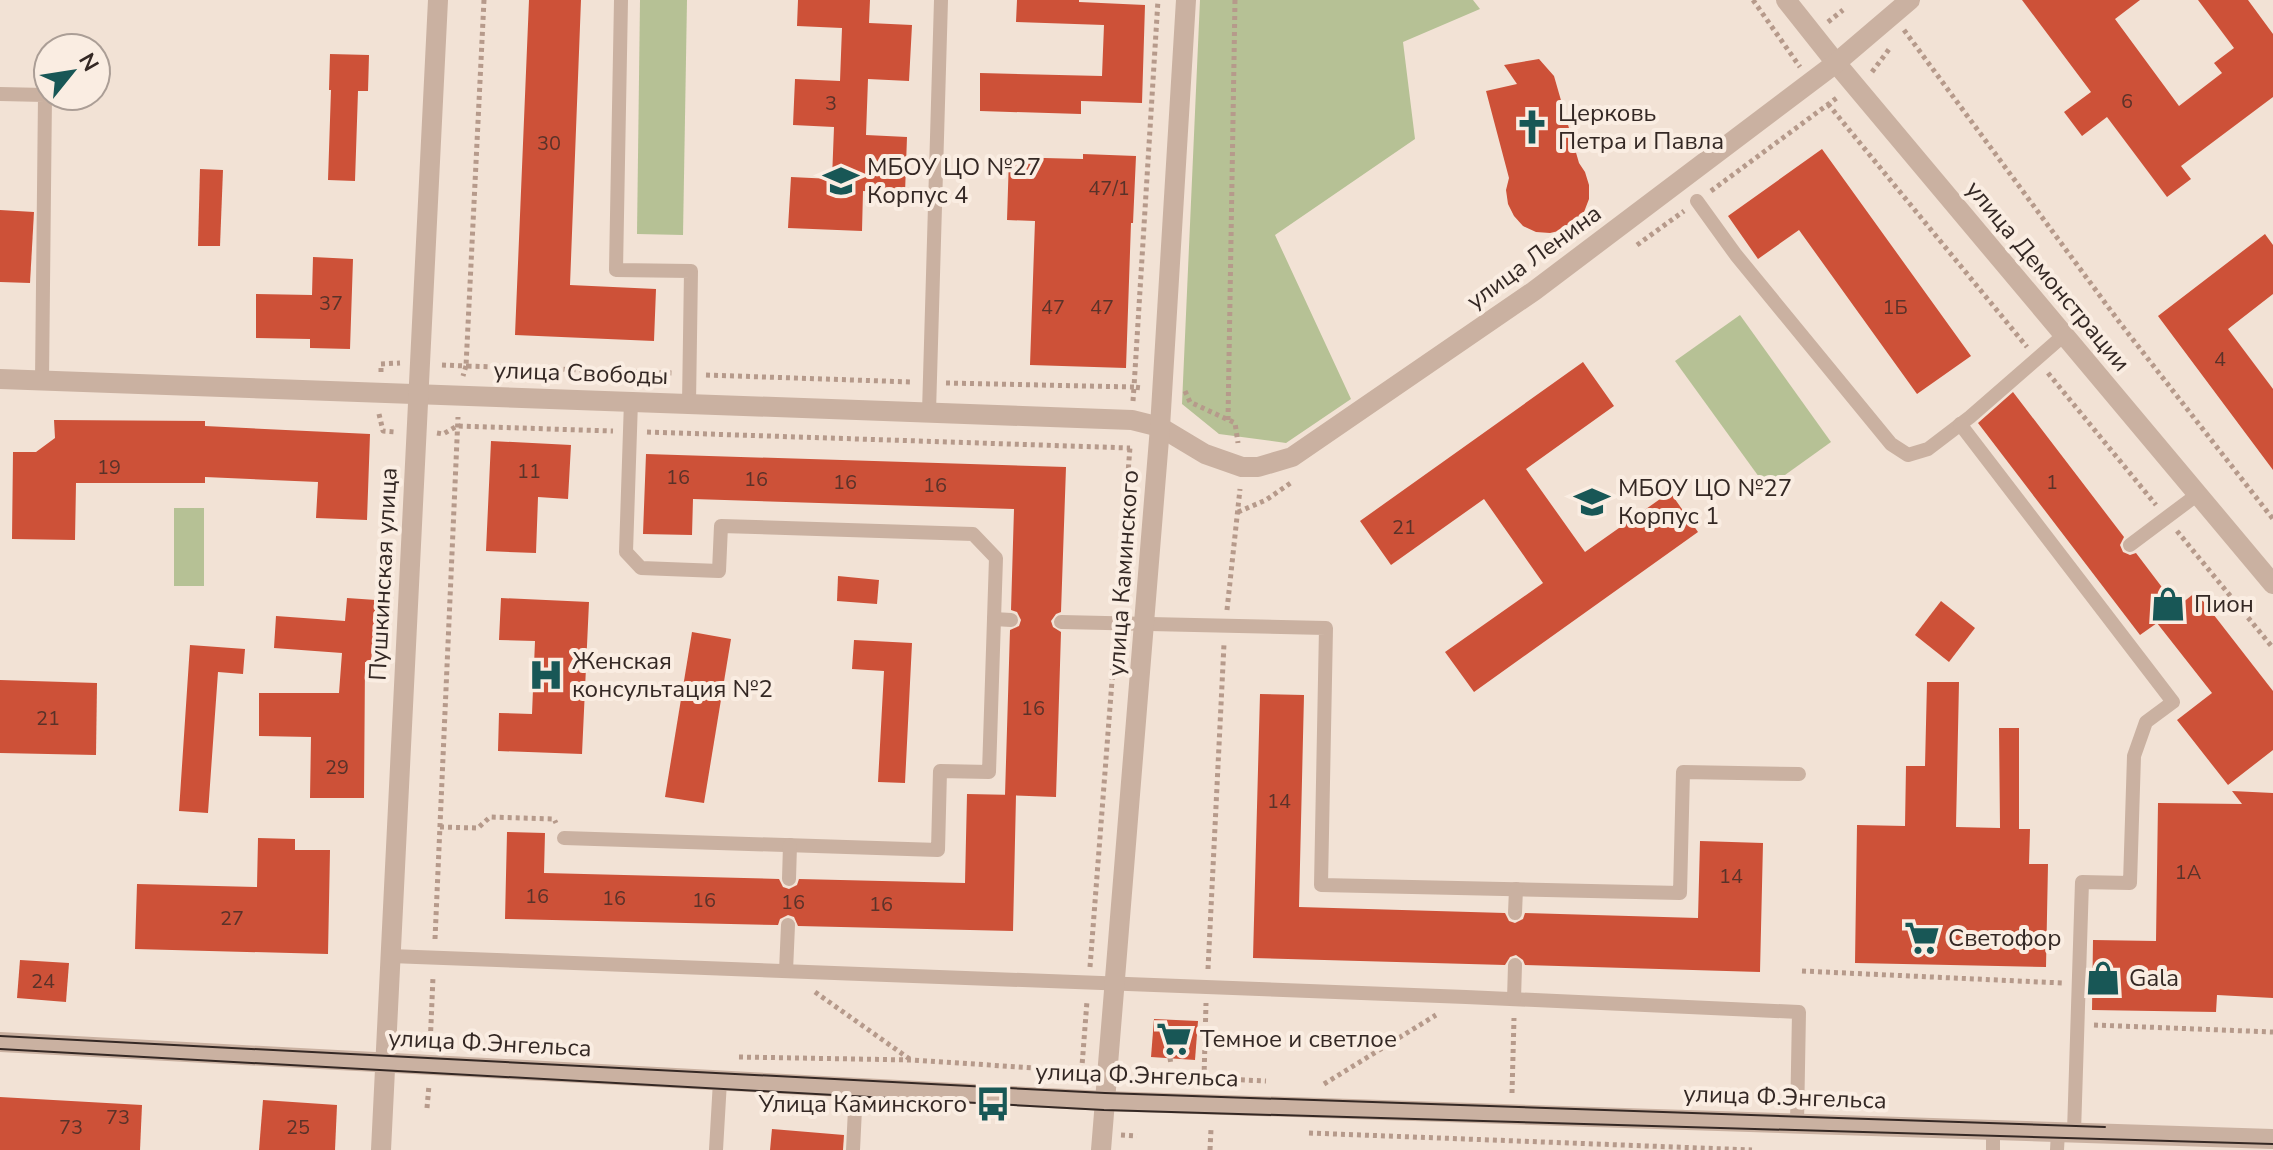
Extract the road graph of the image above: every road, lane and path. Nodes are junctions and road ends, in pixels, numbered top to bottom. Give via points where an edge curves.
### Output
1 (438, 0) edge
2 (484, 0) edge
3 (621, 0) edge
4 (941, 0) edge
5 (1158, 0) edge
6 (1186, 0) edge
7 (1235, 0) edge
8 (1753, 0) edge
9 (1786, 0) edge
10 (1910, 0) edge
11 (1903, 29) dead end
12 (1836, 63) junction
13 (1811, 82) junction
14 (0, 94) edge
15 (1697, 201) dead end
16 (2064, 335) junction
17 (2036, 358) junction
18 (466, 366) junction
19 (690, 374) junction
20 (0, 379) edge
21 (42, 380) junction
22 (930, 383) junction
23 (418, 394) junction
24 (459, 395) junction
25 (631, 401) junction
26 (689, 403) junction
27 (929, 412) junction
28 (1960, 424) junction
29 (457, 426) junction
30 (1160, 427) junction
31 (630, 431) junction
32 (1130, 448) dead end
33 (1242, 467) junction
34 (2198, 494) junction
35 (2166, 518) junction
36 (2273, 519) edge
37 (2130, 545) dead end
38 (2273, 584) edge
39 (994, 619) junction
40 (1011, 620) dead end
41 (1061, 622) dead end
42 (1146, 624) junction
43 (1225, 626) junction
44 (2273, 648) edge
45 (1799, 774) dead end
46 (440, 827) junction
47 (564, 838) joint
48 (790, 845) junction
49 (789, 879) dead end
50 (1516, 889) junction
51 (1515, 913) dead end
52 (788, 925) dead end
53 (390, 956) junction
54 (434, 958) junction
55 (1515, 965) dead end
56 (786, 971) junction
57 (1802, 971) dead end
58 (1115, 983) junction
59 (2079, 983) junction
60 (1207, 987) junction
61 (1466, 997) junction
62 (1514, 999) junction
63 (2077, 1025) junction
64 (2273, 1032) edge
65 (0, 1042) edge
66 (912, 1060) dead end
67 (385, 1063) junction
68 (430, 1065) junction
69 (1204, 1078) dead end
70 (720, 1081) junction
71 (1324, 1084) dead end
72 (856, 1088) junction
73 (1512, 1093) dead end
74 (1105, 1101) junction
75 (427, 1108) dead end
76 (1797, 1123) junction
77 (1211, 1129) dead end
78 (1306, 1133) dead end
79 (2063, 1138) edge
80 (2273, 1139) edge
81 (1993, 1140) edge
82 (381, 1150) edge
83 (716, 1150) edge
84 (853, 1150) edge
85 (1101, 1150) edge
86 (1210, 1150) edge
87 (1752, 1150) edge

1 - 23 street, Пушкинская улица
2 - 18 path
3 - 19 lane via 616,270 691,271
4 - 22 lane
5 - 22 path via 1134,387
6 - 30 street, улица Каминского
7 - 33 path via 1232,422
8 - 13 path
9 - 12 street, улица Демонстрации
10 - 12 street, улица Ленина
11 - 36 path
12 - 13 street, улица Ленина
12 - 16 street, улица Демонстрации
13 - 17 path
13 - 33 street, улица Ленина via 1534,291 1292,457
14 - 21 lane via 45,95
15 - 28 lane via 1891,444 1908,455 1928,449
16 - 17 lane
16 - 34 street, улица Демонстрации
17 - 28 lane
17 - 35 path
18 - 19 path
18 - 24 path
19 - 22 path
19 - 26 lane
20 - 21 street, улица Свободы
21 - 23 street, улица Свободы
22 - 27 lane
23 - 24 street, улица Свободы
23 - 53 street, Пушкинская улица
24 - 25 street, улица Свободы
24 - 29 path
25 - 26 street, улица Свободы
25 - 31 lane
26 - 27 street, улица Свободы
27 - 30 street, улица Свободы via 1132,420
28 - 59 lane via 2087,578 2173,702 2146,722 2134,756 2130,883 2082,882
29 - 31 path
29 - 46 path
30 - 33 street, улица Ленина via 1205,454
30 - 42 street, улица Каминского
31 - 32 path
31 - 39 lane via 626,552 641,568 719,571 721,526 973,534 996,558
33 - 43 path
34 - 35 lane
34 - 38 street, улица Демонстрации
35 - 37 lane
35 - 44 path
39 - 40 lane
39 - 48 lane via 989,772 940,771 938,850
41 - 42 lane
42 - 43 lane
42 - 58 street, улица Каминского
43 - 50 lane via 1326,628 1321,885
43 - 60 path
45 - 50 lane via 1683,772 1680,893
46 - 47 path via 478,828 490,817 554,819
46 - 54 path
47 - 48 lane
48 - 49 lane
50 - 51 lane
52 - 56 lane
53 - 54 lane
53 - 67 street, Пушкинская улица
54 - 56 lane
54 - 68 path
55 - 62 lane
56 - 58 lane
56 - 66 path
57 - 59 path
58 - 60 lane
58 - 74 street, улица Каминского
59 - 63 lane
60 - 61 lane
60 - 69 path
61 - 62 lane
61 - 71 path
62 - 73 path
62 - 76 lane via 1799,1012
63 - 64 path
63 - 79 lane
65 - 67 street, улица Ф.Энгельса
67 - 68 street, улица Ф.Энгельса
67 - 82 street, Пушкинская улица
68 - 70 street, улица Ф.Энгельса
68 - 75 path
70 - 72 street, улица Ф.Энгельса
70 - 83 lane
72 - 74 street, улица Ф.Энгельса
72 - 84 lane
74 - 76 street, улица Ф.Энгельса
74 - 85 street, улица Каминского
76 - 81 street, улица Ф.Энгельса
77 - 86 path
78 - 87 path
79 - 80 street, улица Ф.Энгельса
79 - 81 street, улица Ф.Энгельса

